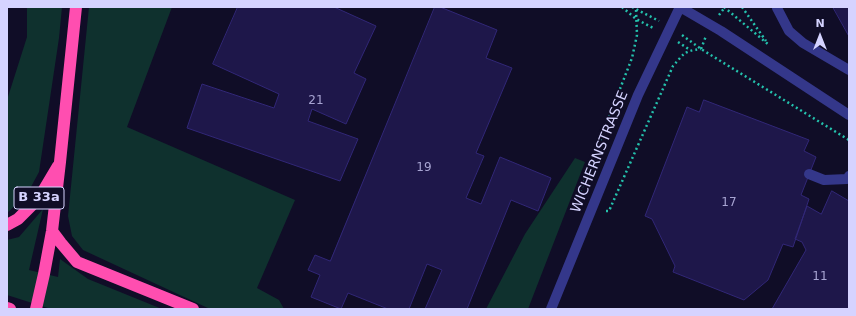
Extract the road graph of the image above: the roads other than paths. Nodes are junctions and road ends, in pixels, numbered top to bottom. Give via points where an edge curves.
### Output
1 (76, 7) edge
2 (680, 7) edge
3 (777, 7) edge
4 (849, 70) edge
5 (849, 115) edge
6 (60, 162) junction
7 (810, 174) dead end
8 (848, 177) edge
9 (7, 225) edge
10 (52, 231) junction
11 (36, 309) edge
12 (193, 309) edge
13 (551, 309) edge

1 - 6 highway
2 - 5 street
2 - 13 street, WICHERNSTRASSE via 638,95
3 - 4 street via 789,31 803,43
6 - 9 highway, B 33a via 39,198 18,219
6 - 10 highway
7 - 8 street via 824,180
10 - 11 highway
10 - 12 highway via 77,262

